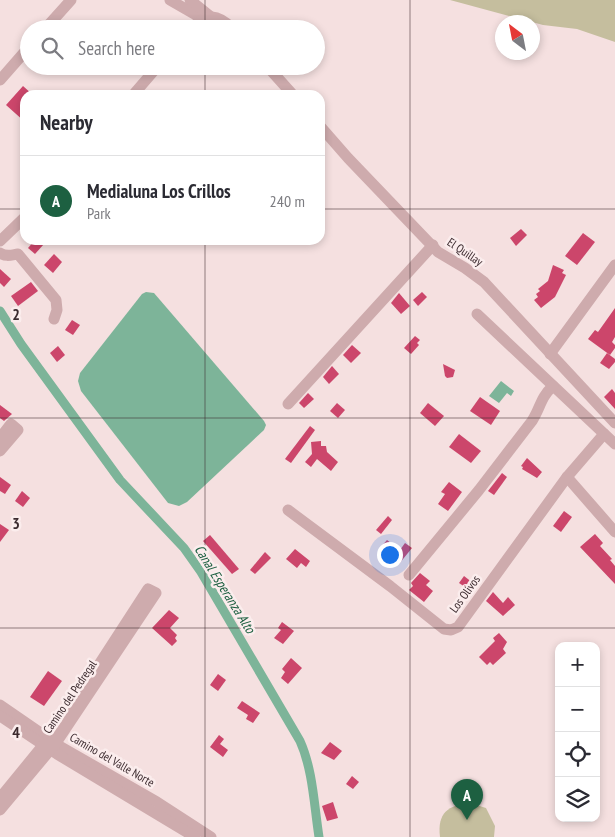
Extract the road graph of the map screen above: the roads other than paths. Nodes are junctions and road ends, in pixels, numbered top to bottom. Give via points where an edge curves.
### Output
1 (70, 0) edge
2 (170, 0) edge
3 (190, 0) edge
4 (207, 18) junction
5 (53, 20) edge
6 (204, 20) edge
7 (222, 20) edge
8 (20, 57) edge
9 (150, 75) edge
10 (275, 75) edge
11 (0, 80) edge
12 (137, 90) edge
13 (288, 90) edge
14 (325, 132) edge
15 (20, 222) edge
16 (0, 241) edge
17 (432, 245) junction
18 (0, 253) edge
19 (615, 265) edge
20 (478, 314) dead end
21 (54, 319) dead end
22 (550, 354) junction
23 (553, 386) junction
24 (288, 404) dead end
25 (615, 423) edge
26 (604, 434) junction
27 (0, 438) edge
28 (615, 444) edge
29 (0, 451) edge
30 (566, 477) junction
31 (288, 510) dead end
32 (615, 532) edge
33 (409, 575) dead end
34 (152, 591) dead end
35 (0, 705) edge
36 (0, 716) edge
37 (50, 744) junction
38 (0, 798) edge
39 (0, 810) edge
40 (195, 837) edge
41 (211, 837) edge

1 - 5 street
2 - 4 street
3 - 4 street
4 - 6 street
4 - 7 street
8 - 11 street
9 - 12 street
10 - 13 street
14 - 17 street, El Quillay
15 - 16 street
17 - 22 street, El Quillay via 484,282
17 - 24 street
18 - 21 street via 18,254 27,262 56,300
19 - 22 street
20 - 23 street
22 - 25 street, El Quillay
23 - 26 street
23 - 33 street via 544,395 532,422
26 - 28 street
26 - 30 street, Los Olivos
27 - 29 street via 15,427
30 - 31 street, Los Olivos via 458,627 451,630 444,629
30 - 32 street
34 - 37 street, Camino del Pedregal
35 - 37 street, Camino del Valle Norte
36 - 37 street, Camino del Valle Norte
37 - 38 street, Camino del Pedregal
37 - 39 street, Camino del Pedregal
37 - 40 street, Camino del Valle Norte
37 - 41 street, Camino del Valle Norte via 157,802

